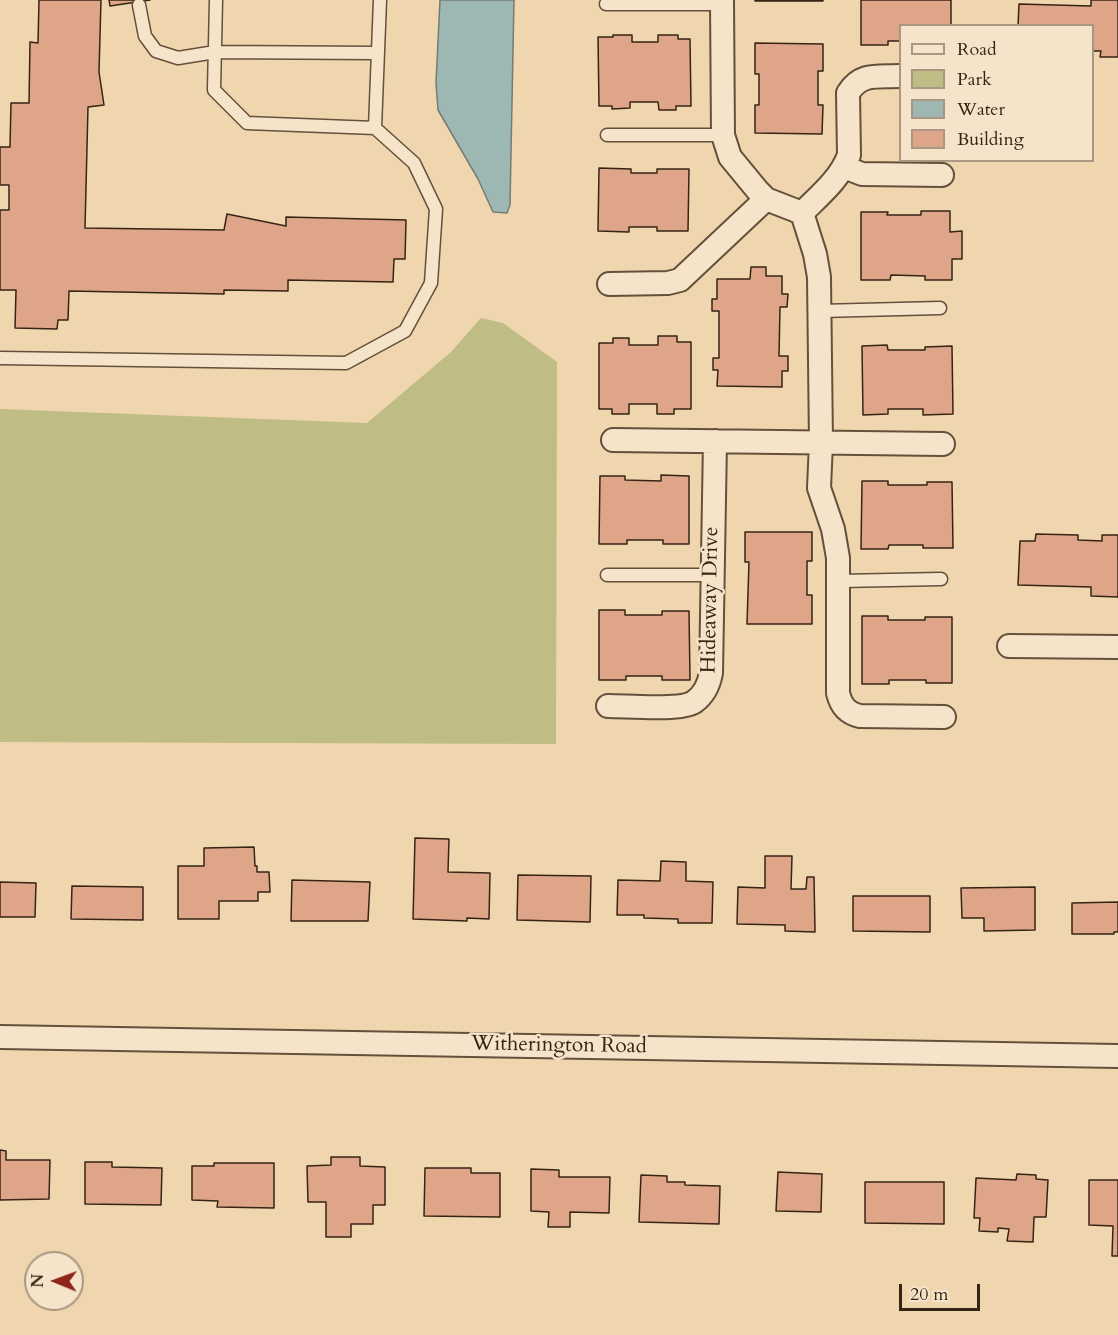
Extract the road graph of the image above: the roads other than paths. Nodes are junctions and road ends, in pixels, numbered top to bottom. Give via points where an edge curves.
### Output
1 (216, 0) edge
2 (380, 0) edge
3 (722, 2) edge
4 (606, 4) dead end
5 (140, 5) dead end
6 (215, 52) junction
7 (378, 53) junction
8 (899, 76) edge
9 (375, 128) junction
10 (607, 135) dead end
11 (723, 135) junction
12 (844, 167) junction
13 (942, 175) dead end
14 (766, 199) junction
15 (802, 213) junction
16 (609, 284) dead end
17 (940, 308) dead end
18 (820, 311) junction
19 (0, 358) edge
20 (613, 440) dead end
21 (715, 441) junction
22 (821, 443) junction
23 (943, 444) dead end
24 (607, 575) dead end
25 (711, 575) junction
26 (941, 579) dead end
27 (840, 580) junction
28 (1009, 646) dead end
29 (1118, 647) edge
30 (608, 706) dead end
31 (944, 717) dead end
32 (0, 1036) edge
33 (1118, 1056) edge

1 - 6 lane
2 - 7 lane
3 - 4 lane
3 - 11 street
5 - 6 lane via 145,36 156,51 178,58
6 - 7 lane
6 - 9 lane via 214,90 247,123
7 - 9 lane
8 - 12 street via 865,78 850,89 849,154
9 - 19 lane via 414,163 436,209 431,283 405,331 346,363
10 - 11 lane
11 - 14 street via 736,166
12 - 13 street via 862,174
12 - 15 street
14 - 15 street
14 - 16 street via 680,280
15 - 18 street via 815,254
17 - 18 lane
18 - 22 street
20 - 21 street
21 - 22 street
21 - 25 street, Hideaway Drive
22 - 23 street
22 - 27 street via 819,488 833,529
24 - 25 lane
25 - 30 street, Hideaway Drive via 711,673 698,700 677,706
26 - 27 lane
27 - 31 street via 838,693 844,707 860,716
28 - 29 street
32 - 33 street, Witherington Road

